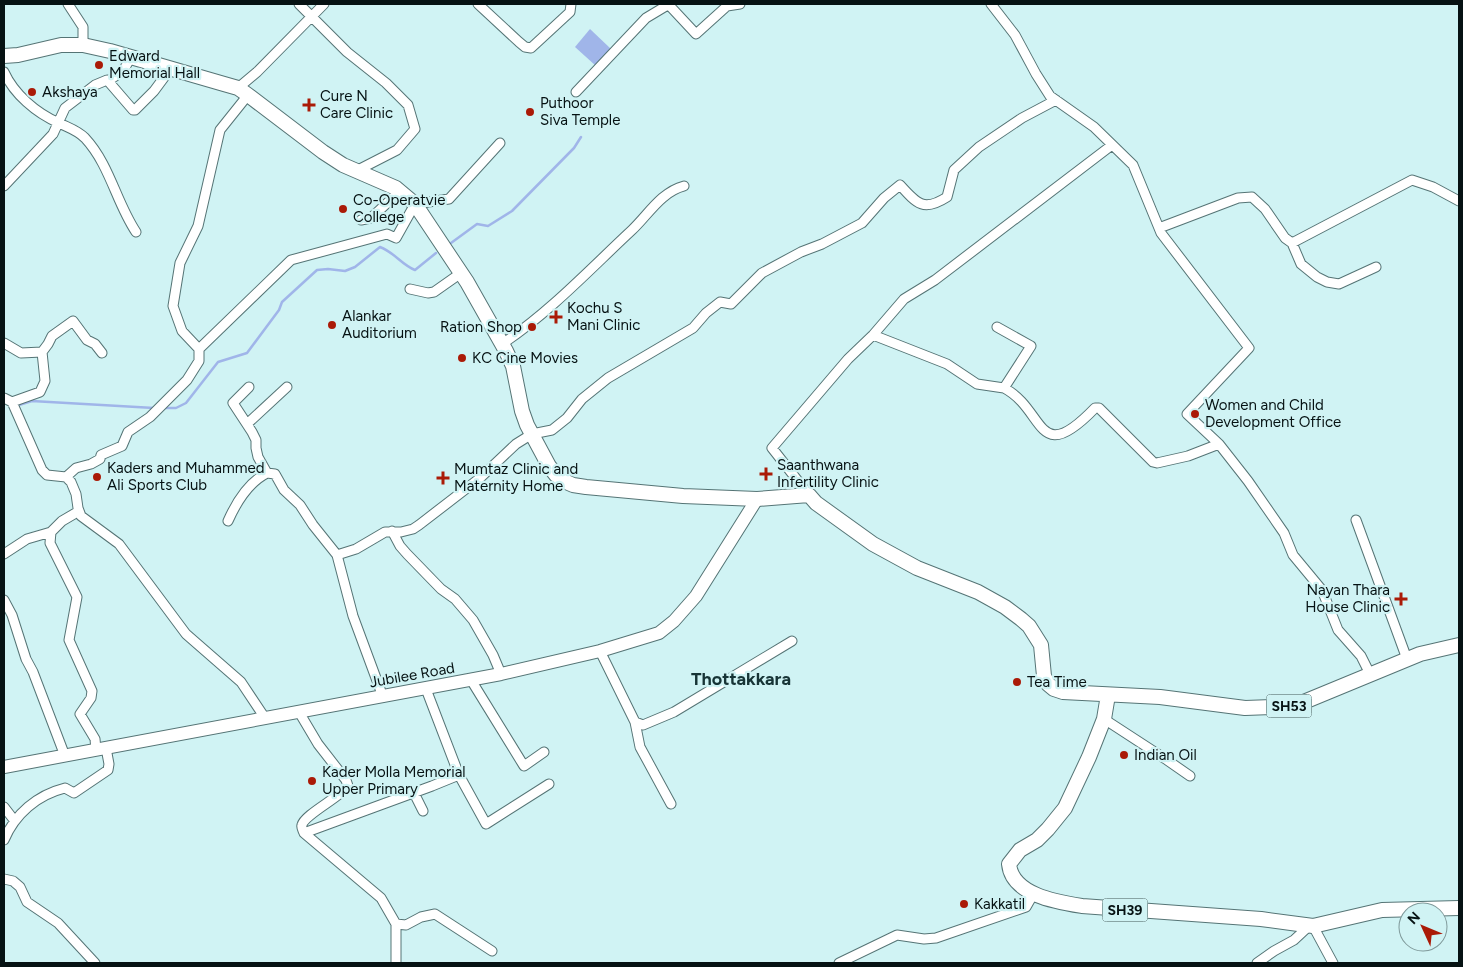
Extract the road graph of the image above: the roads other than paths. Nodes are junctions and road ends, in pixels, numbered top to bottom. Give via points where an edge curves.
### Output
1 (68, 4) edge
2 (299, 4) edge
3 (324, 4) edge
4 (478, 4) edge
5 (571, 4) edge
6 (666, 4) edge
7 (740, 4) edge
8 (748, 4) edge
9 (990, 4) edge
10 (310, 16) junction
11 (82, 45) junction
12 (4, 47) edge
13 (11, 55) edge
14 (131, 57) junction
15 (171, 68) junction
16 (4, 72) edge
17 (108, 81) junction
18 (243, 92) junction
19 (576, 92) dead end
20 (1056, 100) junction
21 (59, 123) junction
22 (500, 144) dead end
23 (1112, 145) junction
24 (356, 170) junction
25 (4, 186) edge
26 (684, 186) dead end
27 (400, 191) junction
28 (1459, 201) edge
29 (415, 204) junction
30 (361, 220) dead end
31 (1159, 228) junction
32 (136, 232) dead end
33 (1292, 242) junction
34 (1376, 267) dead end
35 (461, 273) junction
36 (410, 290) dead end
37 (997, 327) dead end
38 (873, 335) junction
39 (4, 343) edge
40 (502, 344) junction
41 (200, 349) junction
42 (42, 352) junction
43 (102, 353) dead end
44 (249, 387) dead end
45 (287, 388) dead end
46 (1004, 388) junction
47 (8, 400) edge
48 (247, 424) junction
49 (532, 434) junction
50 (1219, 444) junction
51 (267, 473) junction
52 (66, 477) junction
53 (809, 495) junction
54 (757, 499) junction
55 (79, 511) junction
56 (1356, 520) dead end
57 (228, 521) dead end
58 (51, 532) junction
59 (392, 532) junction
60 (4, 554) edge
61 (337, 555) junction
62 (4, 600) edge
63 (792, 641) dead end
64 (1459, 645) edge
65 (600, 651) junction
66 (1407, 659) junction
67 (501, 674) junction
68 (1370, 674) junction
69 (471, 680) junction
70 (426, 690) junction
71 (1108, 695) junction
72 (383, 697) junction
73 (299, 712) junction
74 (265, 718) junction
75 (1104, 719) junction
76 (634, 722) junction
77 (101, 749) junction
78 (544, 752) dead end
79 (66, 756) junction
80 (4, 767) edge
81 (459, 775) junction
82 (1190, 776) dead end
83 (549, 784) dead end
84 (414, 793) junction
85 (671, 804) dead end
86 (4, 807) edge
87 (423, 811) dead end
88 (14, 820) junction
89 (304, 833) junction
90 (4, 840) edge
91 (5, 877) edge
92 (1034, 893) junction
93 (1459, 908) edge
94 (396, 924) junction
95 (1311, 926) junction
96 (492, 951) dead end
97 (95, 963) edge
98 (396, 963) edge
99 (839, 963) edge
100 (1257, 963) edge
101 (1333, 963) edge

1 - 11 street via 83,27
2 - 10 street
3 - 10 street
4 - 5 street via 525,47 531,48 570,12
6 - 7 street via 696,34 727,6
6 - 19 street via 646,18
7 - 8 street
9 - 20 street via 1015,35 1036,74
10 - 18 street via 257,72
10 - 24 street via 408,105 415,129 398,150
11 - 13 main road via 61,45
11 - 14 main road
12 - 13 main road
14 - 15 main road
14 - 17 street via 123,71
15 - 17 street via 135,110
15 - 18 main road
16 - 21 street via 10,86 24,99 41,114
17 - 21 street via 81,94 65,108
18 - 24 main road via 323,152
18 - 41 street via 220,130 198,226 180,263 173,306 182,331
20 - 23 street via 1094,127
20 - 49 street via 979,147 954,170 947,197 941,201 934,205 922,204 911,198 900,185 862,223 762,274 732,304 720,302 693,328 608,378 552,430
21 - 25 street via 54,134
21 - 32 street via 76,130 95,151
22 - 29 street via 449,198
23 - 31 street via 1133,165
23 - 38 street via 935,280 904,299
24 - 27 main road
26 - 40 street via 655,204 637,225 526,328
27 - 29 main road
27 - 30 street via 372,218
28 - 33 street via 1412,180
29 - 35 main road
29 - 41 street via 396,238 387,234 291,260
31 - 33 street via 1238,198 1252,198
31 - 50 street via 1249,348 1187,414
33 - 34 street via 1301,264 1327,282 1339,284
35 - 36 street via 434,292
35 - 40 main road
37 - 46 street via 1031,346
38 - 46 street via 947,364 977,384
38 - 53 street via 848,359 772,448
39 - 42 street via 21,353
40 - 49 main road via 512,366 522,411
41 - 52 street via 199,361 187,380 150,417 128,432 122,446 101,455 91,464 76,468
42 - 43 street via 52,336 73,321
42 - 47 street via 45,381 40,392
44 - 48 street via 233,403
45 - 48 street
46 - 50 street via 1015,394 1046,432 1054,435 1073,428 1099,408 1153,462 1188,456
47 - 52 street via 42,470 47,475
48 - 51 street
49 - 54 main road via 556,475 573,485 683,496
49 - 59 street via 413,530
50 - 68 street via 1284,533 1293,555 1322,590 1338,630 1361,656
51 - 57 street via 255,481 235,506
51 - 61 street via 275,474 284,490 300,505
52 - 55 street via 76,494
53 - 54 main road
53 - 71 main road via 873,544 917,568 978,592 1021,619 1040,645 1044,676 1054,689
54 - 65 main road, Jubilee Road via 696,596 674,621 659,633
55 - 58 street
55 - 74 street via 81,516 119,544 186,634 241,682
56 - 66 street
58 - 60 street via 27,539
58 - 77 street via 50,543 77,597 69,640 92,691 80,714
59 - 61 street via 385,532 356,549
59 - 67 street via 407,554 473,620
61 - 72 street via 353,616
62 - 79 street
63 - 76 street via 674,712 643,725
64 - 66 main road, SH53
65 - 67 main road, Jubilee Road
65 - 76 street
66 - 68 main road, SH53
67 - 69 main road, Jubilee Road
68 - 71 main road, SH53 via 1312,700 1285,707 1245,708 1160,697
69 - 70 main road, Jubilee Road
69 - 78 street via 524,766
70 - 72 main road, Jubilee Road
70 - 81 street
71 - 75 main road, SH39
72 - 73 main road, Jubilee Road
73 - 74 main road, Jubilee Road
73 - 89 street via 348,786 302,823
74 - 77 main road, Jubilee Road
75 - 82 street
75 - 92 main road, SH39 via 1065,808 1037,840 1020,850 1009,864 1014,879
76 - 85 street via 640,747
77 - 79 main road, Jubilee Road
77 - 88 street via 109,764 108,770 74,792 65,788 53,791
79 - 80 main road, Jubilee Road
81 - 83 street via 486,824
81 - 84 street
84 - 87 street
84 - 89 street
86 - 88 street
88 - 90 street
89 - 94 street via 381,898
91 - 97 street via 20,887 27,902 58,923
92 - 95 main road, SH39 via 1058,902 1098,908 1262,919
92 - 99 street via 1026,907 936,938 897,935
93 - 95 main road, SH39 via 1372,912
94 - 96 street via 406,925 435,914
94 - 98 street
95 - 100 street
95 - 101 street

